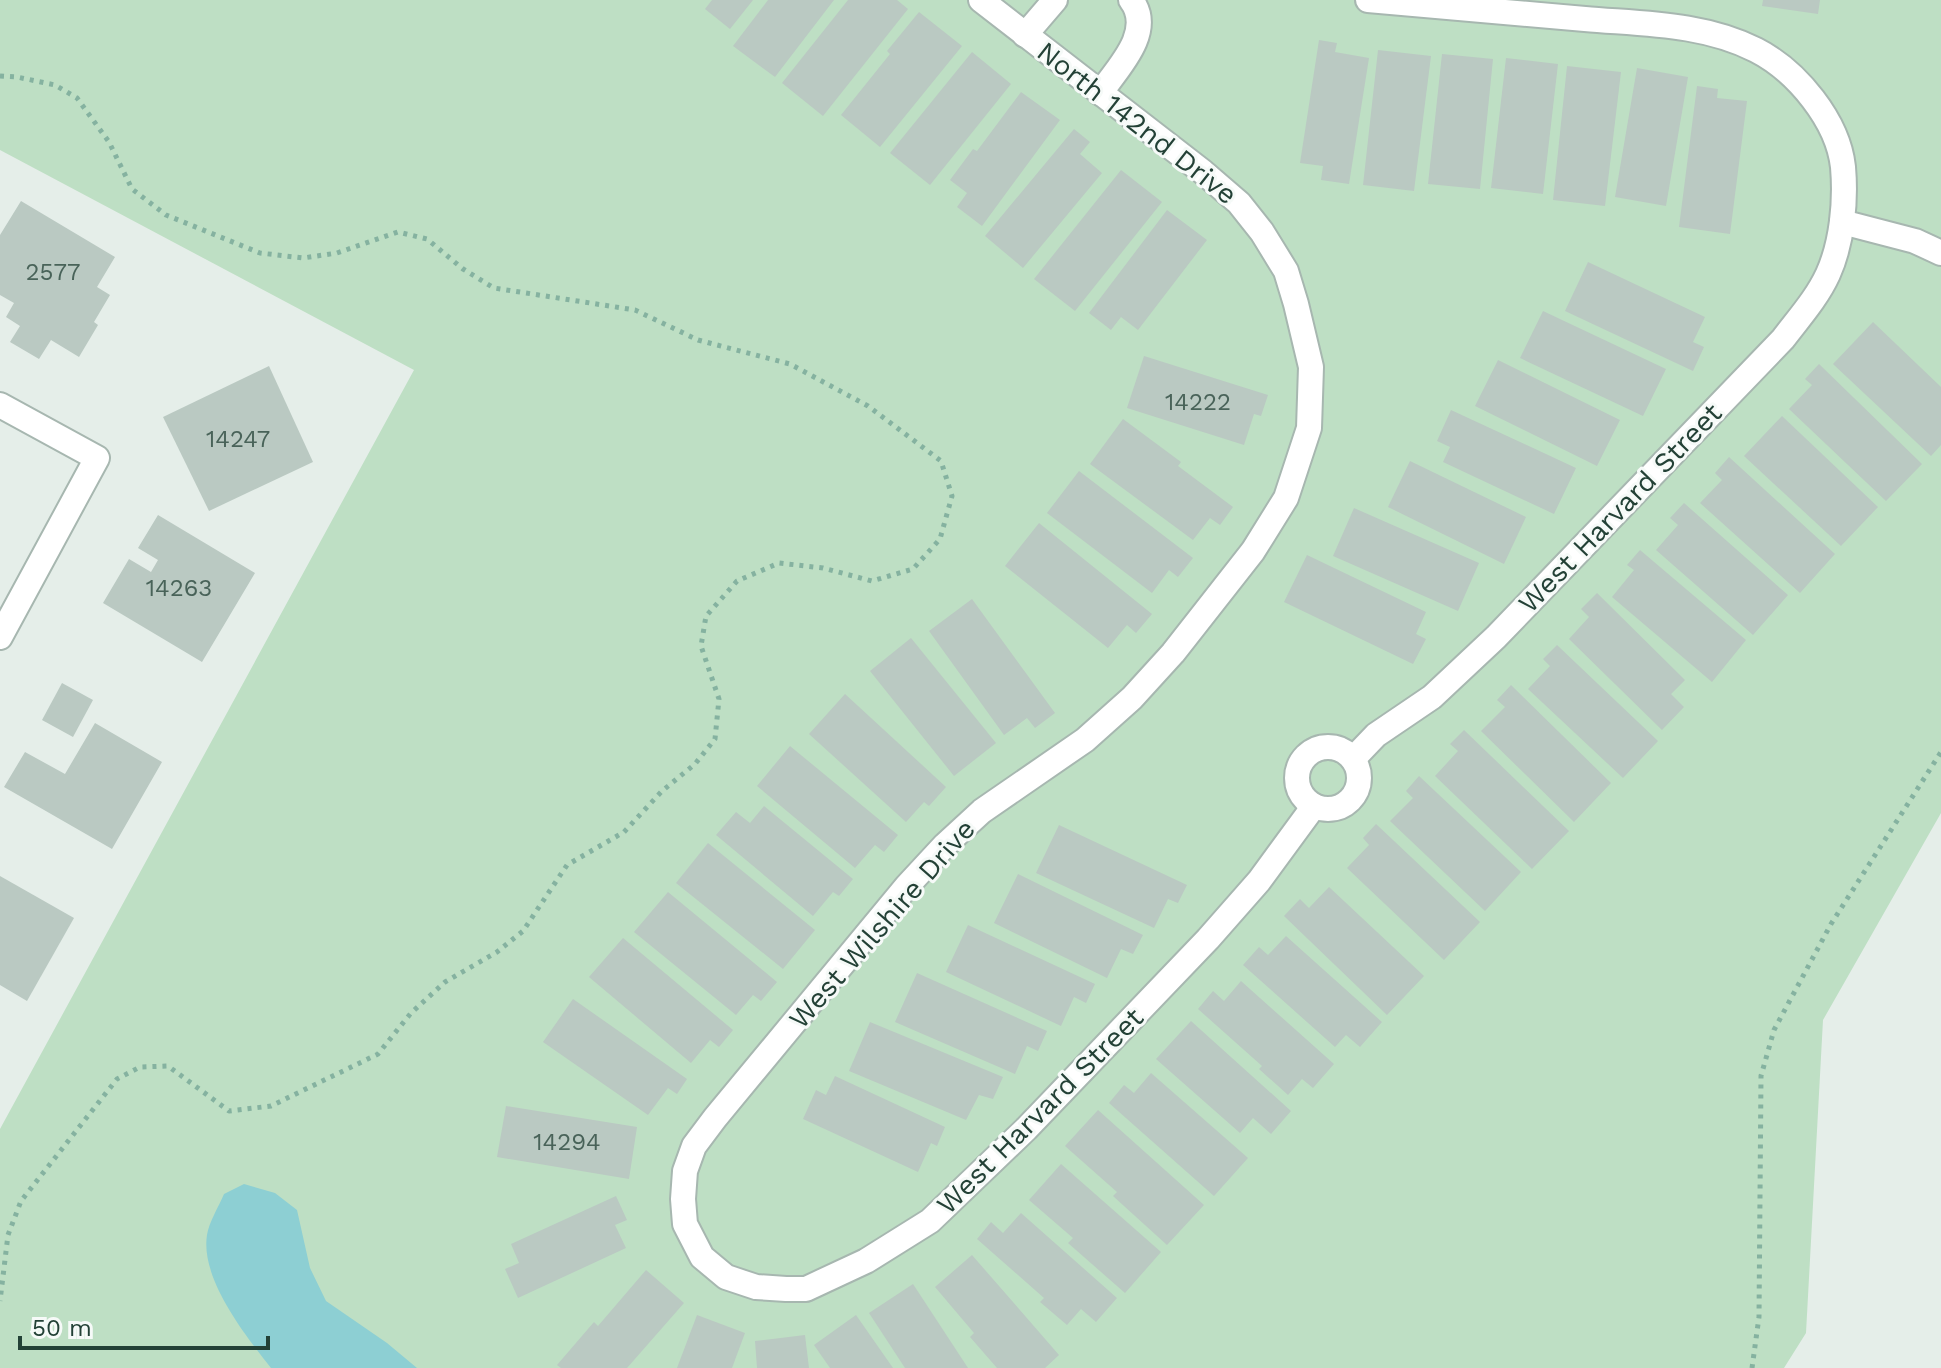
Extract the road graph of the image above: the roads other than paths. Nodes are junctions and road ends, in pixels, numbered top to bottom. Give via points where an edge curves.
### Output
1 (981, 0) edge
2 (1055, 0) edge
3 (1131, 0) edge
4 (1368, 0) edge
5 (1025, 35) junction
6 (1100, 93) junction
7 (1842, 222) junction
8 (1941, 253) edge
9 (1296, 304) joint
10 (0, 405) edge
11 (0, 637) edge
12 (1353, 759) junction
13 (1314, 806) junction
14 (702, 1257) joint

1 - 5 street, North 142nd Drive
2 - 5 street
3 - 6 street via 1141,29
4 - 7 street, West Harvard Street via 1698,29 1757,51 1795,80 1823,112 1841,151
5 - 6 street, North 142nd Drive
6 - 9 street, North 142nd Drive via 1239,203 1286,271
7 - 8 street
7 - 12 street, West Harvard Street via 1828,273 1783,339 1496,637 1432,697 1376,735
9 - 14 street, West Wilshire Drive via 1311,367 1309,428 1286,498 1253,551 1132,698 945,845 715,1118 694,1146 685,1171 685,1224
10 - 11 street via 97,458
12 - 13 street via 1359,780 1353,797 1335,808
12 - 13 street via 1334,748 1322,748 1303,760 1297,783
13 - 14 street, West Harvard Street via 1208,939 930,1221 866,1261 806,1289 756,1287 726,1277

